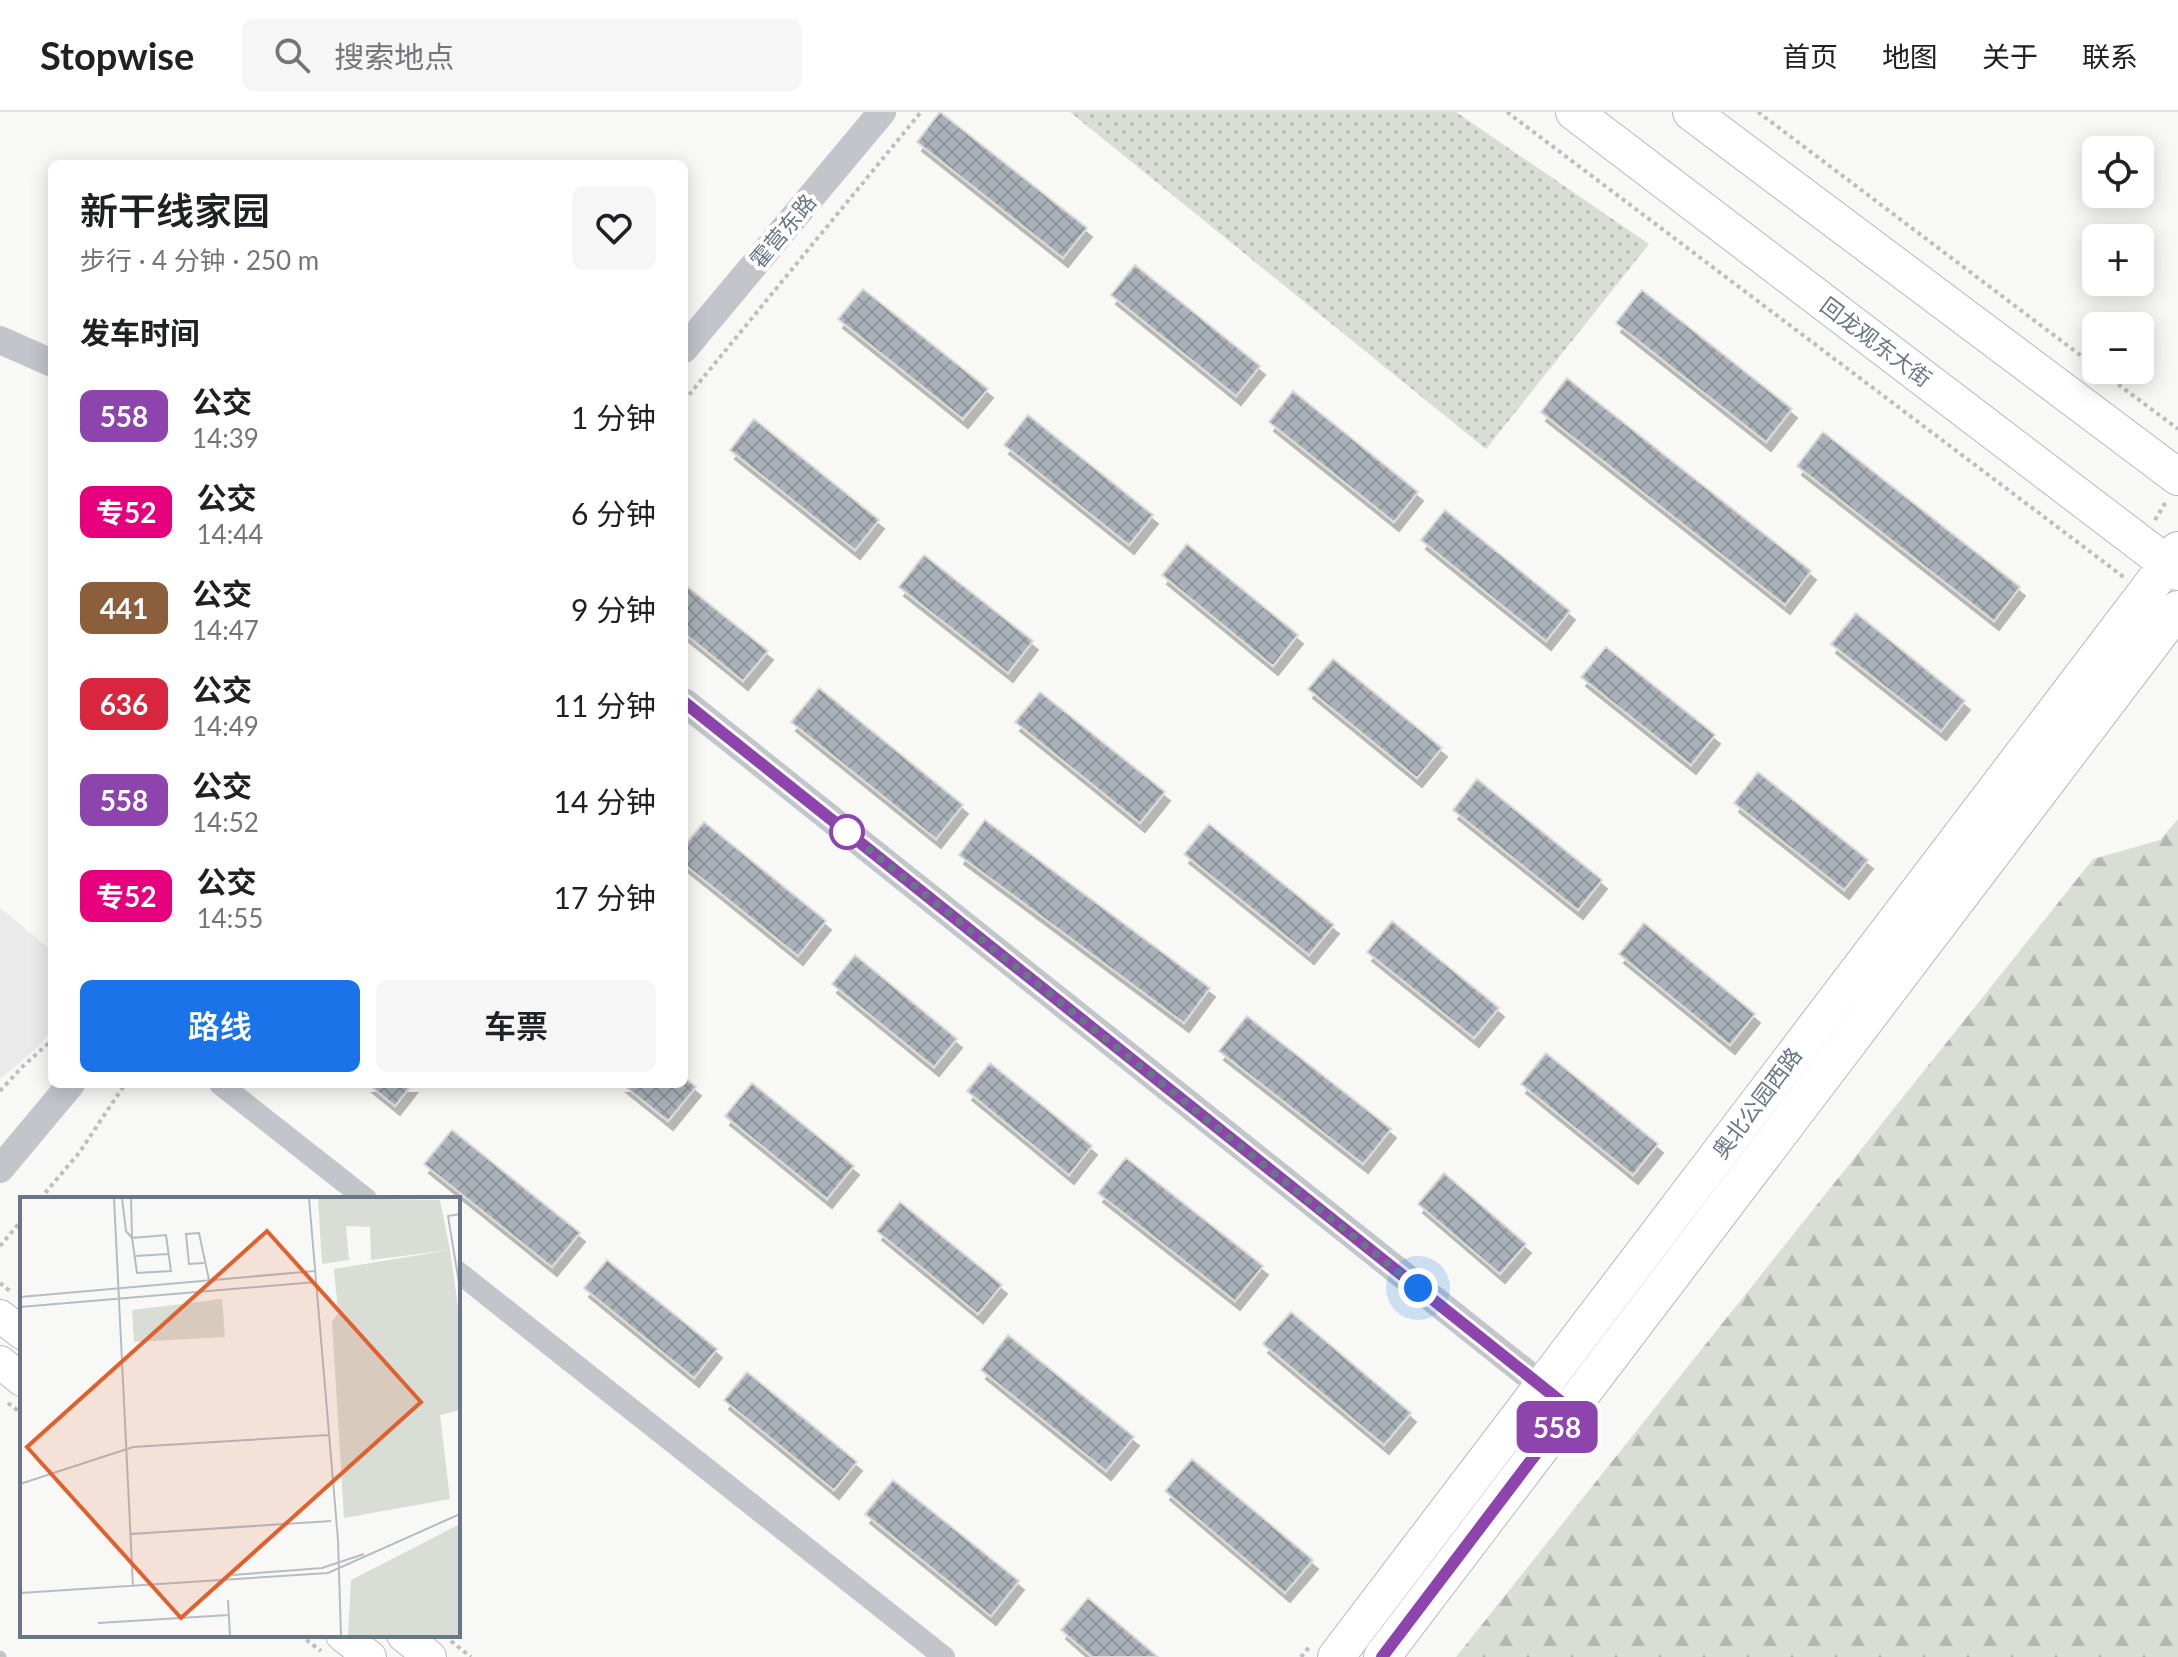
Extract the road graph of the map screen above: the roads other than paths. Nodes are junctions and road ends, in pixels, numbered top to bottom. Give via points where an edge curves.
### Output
1 (882, 112) edge
2 (1574, 112) edge
3 (1691, 112) edge
4 (0, 340) edge
5 (688, 344) edge
6 (48, 361) edge
7 (2178, 477) edge
8 (2174, 562) edge
9 (2178, 609) edge
10 (688, 705) edge
11 (68, 1088) edge
12 (225, 1088) edge
13 (0, 1169) edge
14 (363, 1197) edge
15 (460, 1274) edge
16 (6, 1304) edge
17 (20, 1329) edge
18 (0, 1362) edge
19 (20, 1378) edge
20 (1542, 1386) junction
21 (1570, 1409) junction
22 (345, 1637) edge
23 (405, 1637) edge
24 (370, 1657) edge
25 (430, 1657) edge
26 (944, 1657) edge
27 (1336, 1657) edge
28 (1382, 1657) edge

1 - 5 street, 霍营东路
2 - 8 main road, 回龙观东大街
3 - 7 main road
4 - 6 street
8 - 20 main road, 奥北公园西路
9 - 21 main road, 奥北公园西路
10 - 20 street
11 - 13 street
12 - 14 street
15 - 26 street
16 - 17 main road
18 - 19 main road
20 - 21 street
20 - 27 main road, 奥北公园西路
21 - 28 main road, 奥北公园西路
22 - 24 main road
23 - 25 main road

